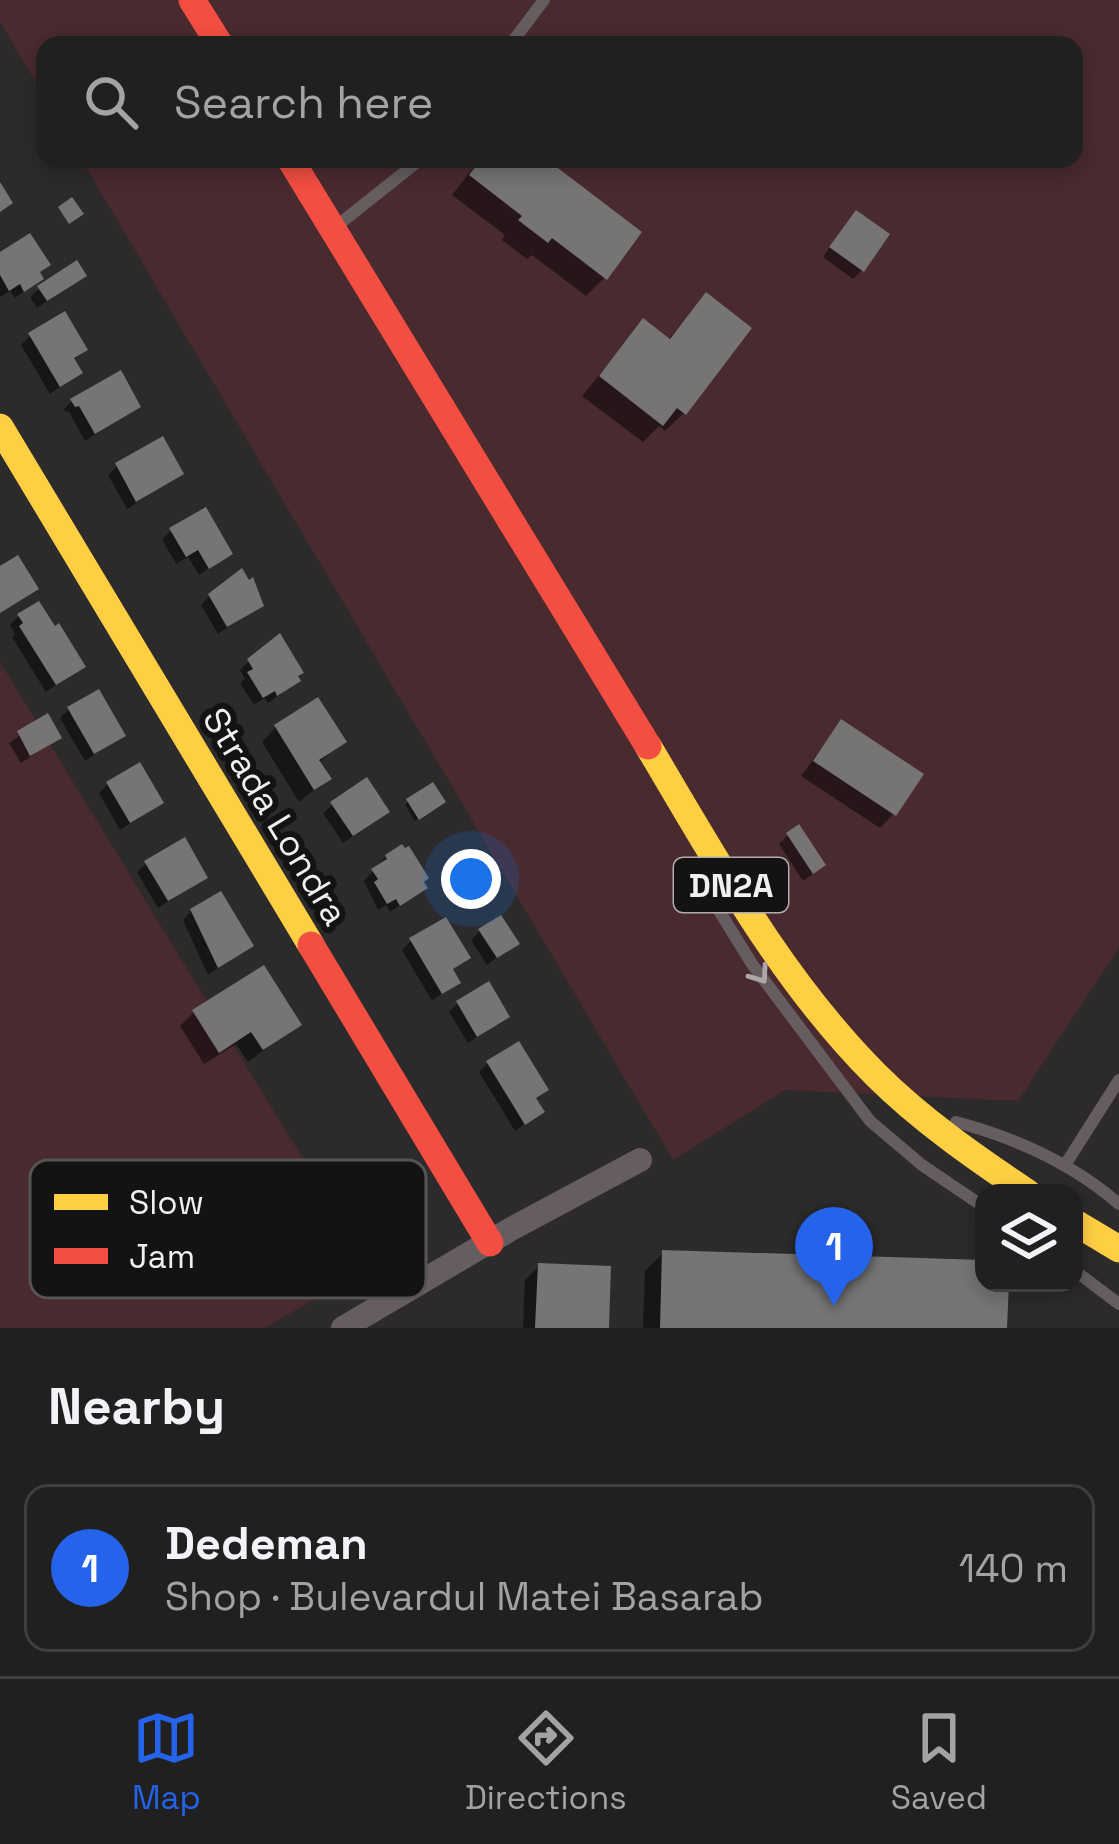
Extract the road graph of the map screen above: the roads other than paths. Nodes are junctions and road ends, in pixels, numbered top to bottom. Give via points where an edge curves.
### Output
1 (192, 0) edge
2 (544, 0) edge
3 (214, 36) edge
4 (517, 36) edge
5 (295, 168) edge
6 (410, 168) edge
7 (333, 230) junction
8 (0, 427) edge
9 (697, 831) junction
10 (1119, 1080) edge
11 (919, 1112) junction
12 (640, 1160) dead end
13 (1065, 1165) junction
14 (1016, 1184) edge
15 (975, 1201) edge
16 (1119, 1204) edge
17 (1083, 1227) edge
18 (490, 1243) junction
19 (1119, 1249) edge
20 (1083, 1277) edge
21 (426, 1280) edge
22 (395, 1298) edge
23 (1119, 1304) edge
24 (343, 1328) edge

1 - 3 main road
2 - 4 lane
5 - 7 main road, DN2A
6 - 7 lane
7 - 9 main road, DN2A
8 - 18 main road, Strada Londra
9 - 11 main road, DN2A via 810,1000
9 -> 15 lane via 716,904 811,1046 870,1121
10 - 13 lane
11 - 13 lane via 1001,1135
11 - 14 main road, DN2A
12 - 18 street
13 - 16 lane
17 - 19 main road
18 - 21 street
20 - 23 lane
22 - 24 street

